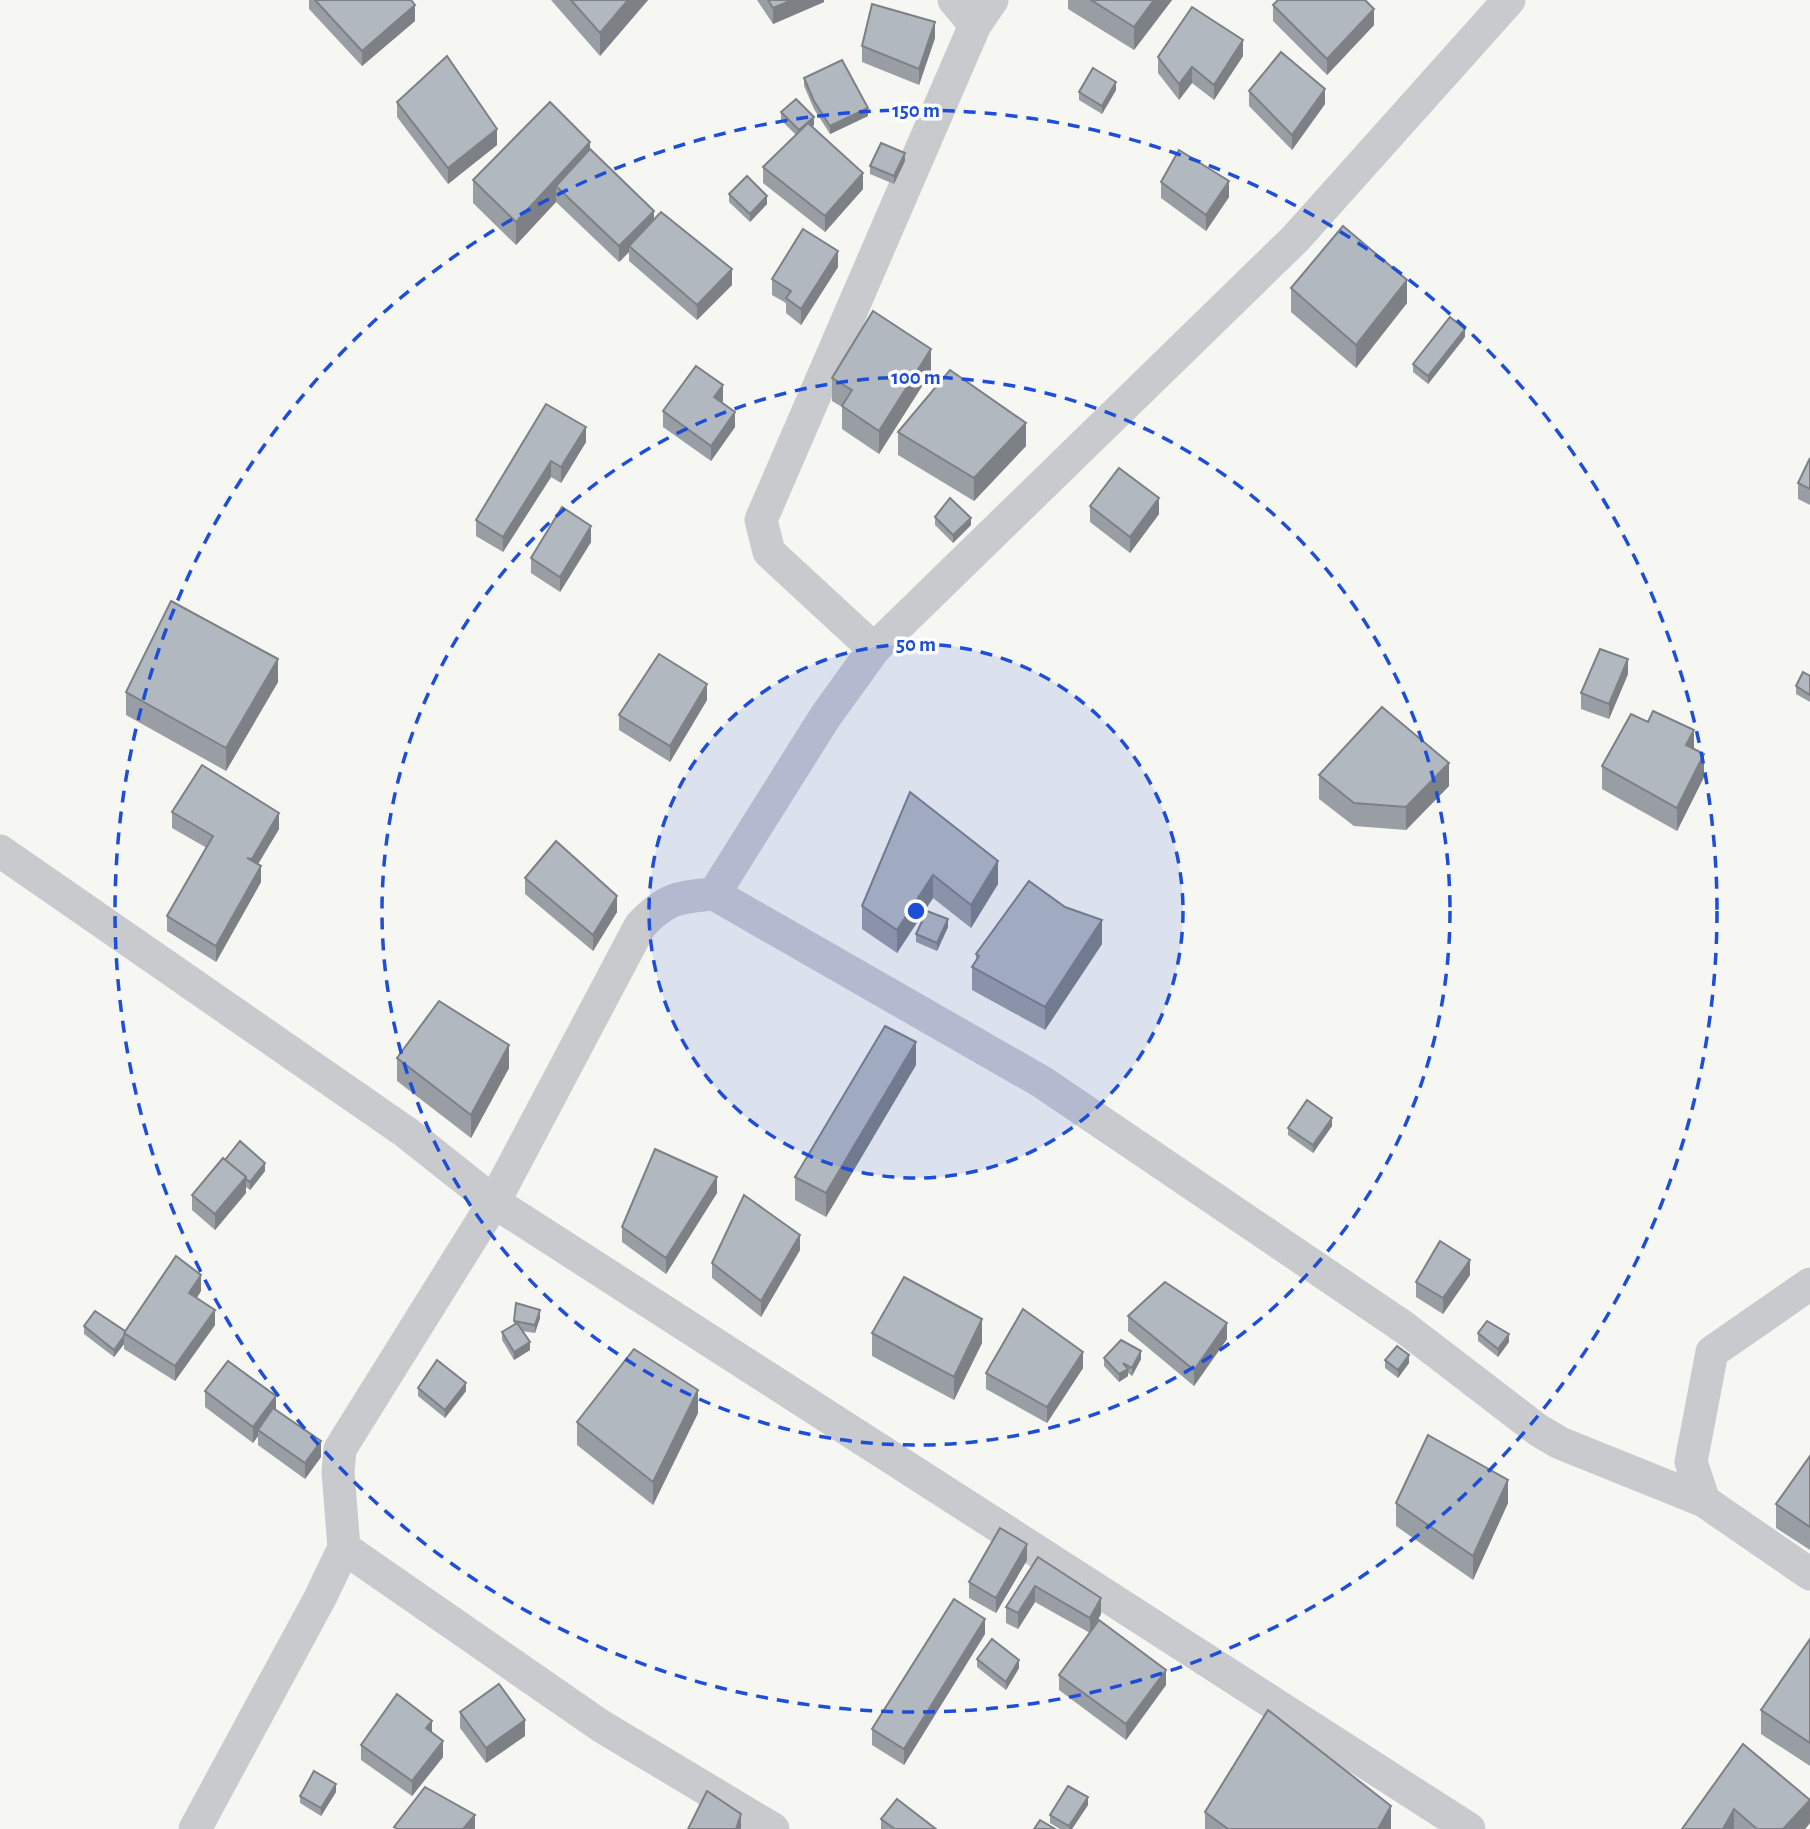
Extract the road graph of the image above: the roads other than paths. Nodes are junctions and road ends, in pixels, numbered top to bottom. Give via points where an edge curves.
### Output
1 (954, 0) edge
2 (1509, 0) edge
3 (984, 13) edge
4 (874, 649) junction
5 (0, 851) edge
6 (714, 894) junction
7 (494, 1202) junction
8 (1810, 1284) edge
9 (1704, 1501) junction
10 (344, 1548) junction
11 (1810, 1574) edge
12 (195, 1829) edge
13 (773, 1829) edge
14 (1469, 1829) edge

1 - 3 street
2 - 4 street via 1296,238
3 - 4 street via 761,520 769,551
4 - 6 street via 825,717
5 - 7 street via 407,1133
6 - 7 street via 682,897 658,908 640,926
6 - 9 street via 1042,1082 1405,1328 1538,1430
7 - 10 street via 340,1449
7 - 14 street
8 - 9 street via 1712,1352 1691,1462
9 - 11 street
10 - 12 street
10 - 13 street via 601,1726

